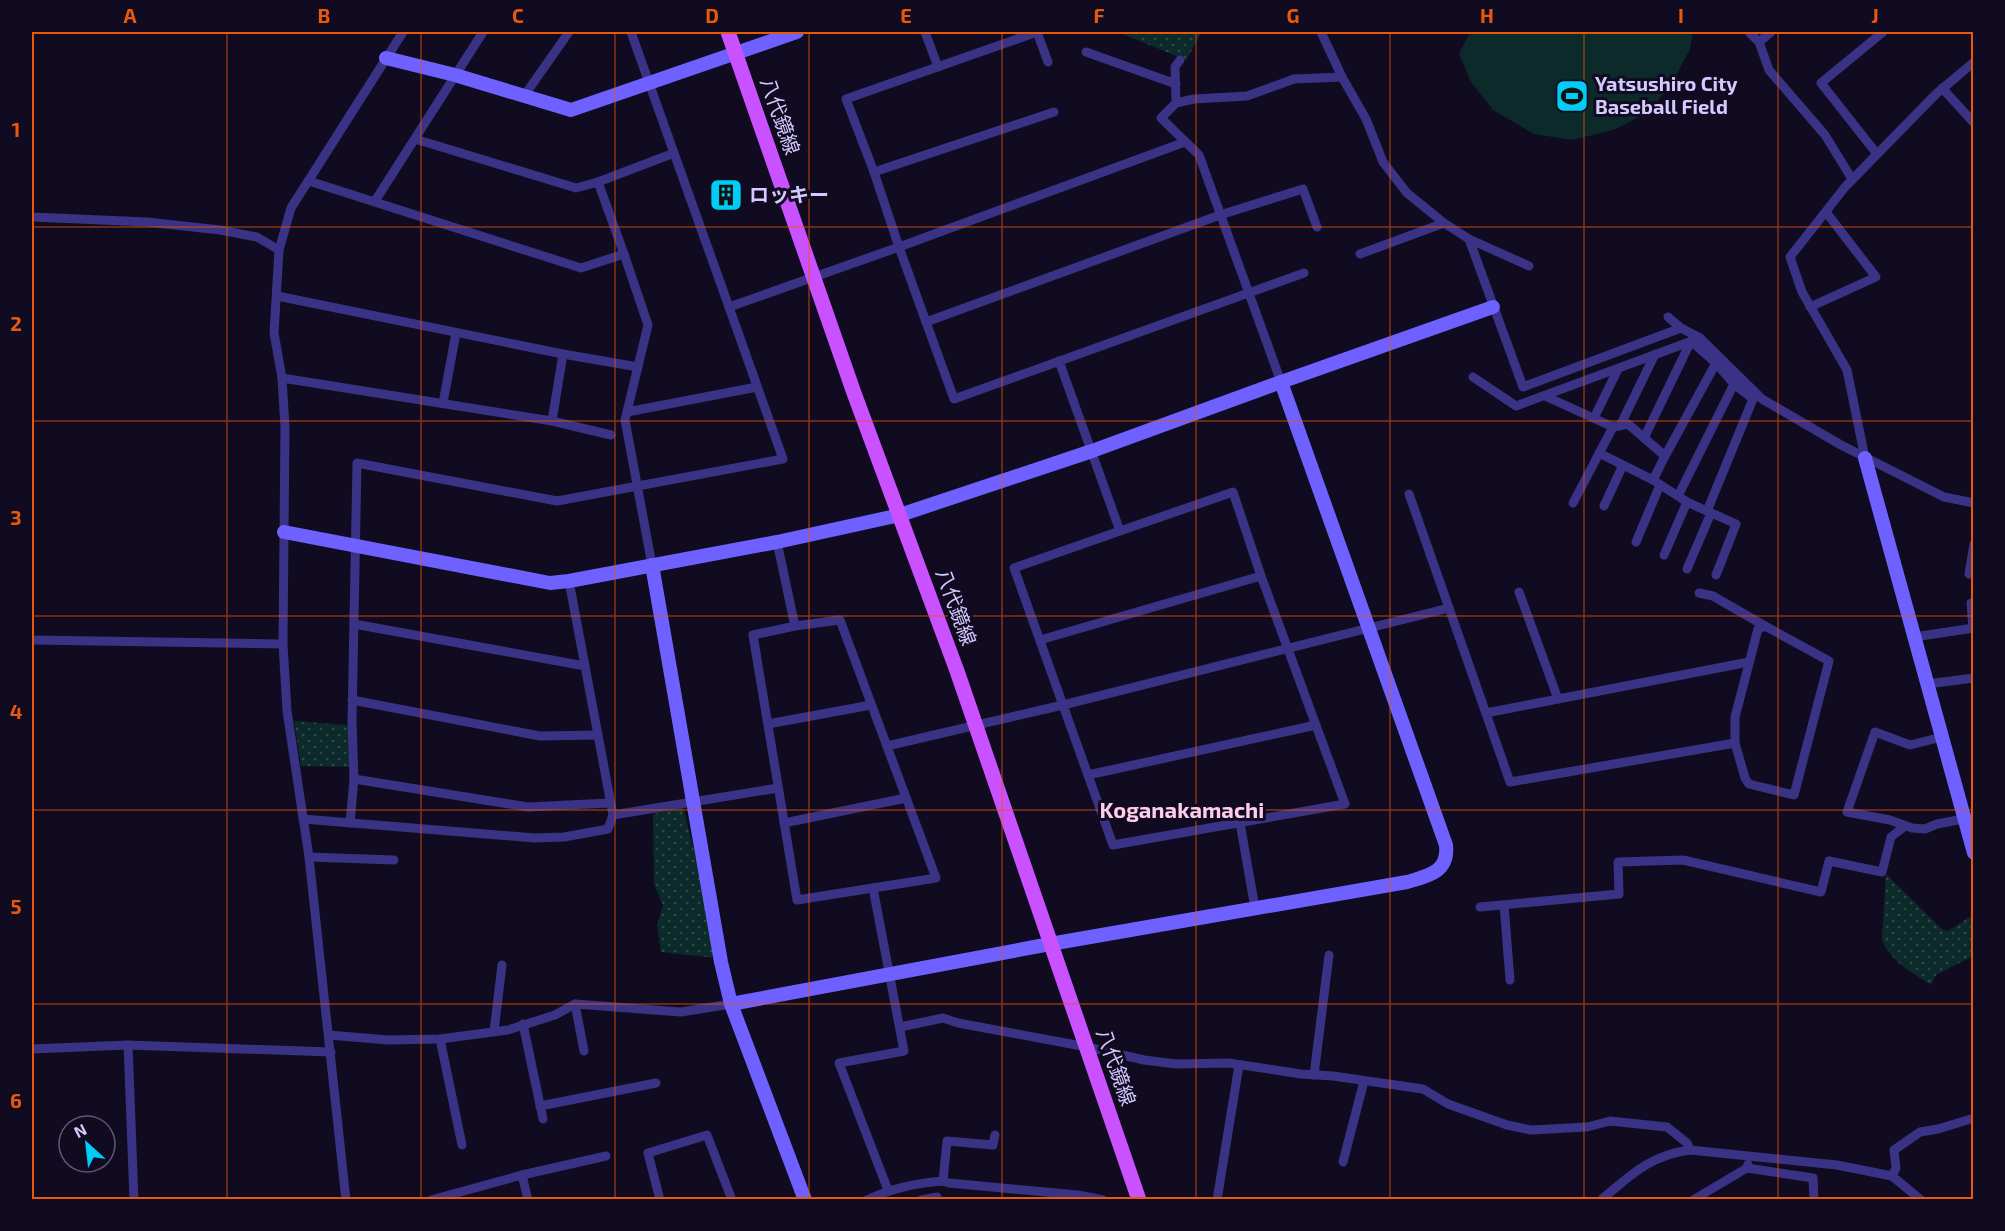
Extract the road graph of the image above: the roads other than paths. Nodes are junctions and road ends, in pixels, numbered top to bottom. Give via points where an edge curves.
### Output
1 (403, 32) edge
2 (483, 32) edge
3 (569, 32) edge
4 (631, 32) edge
5 (728, 32) edge
6 (797, 32) edge
7 (925, 32) edge
8 (1321, 32) edge
9 (1749, 32) edge
10 (1771, 32) edge
11 (1884, 32) edge
12 (1759, 42) junction
13 (1086, 52) dead end
14 (736, 53) junction
15 (386, 58) junction
16 (1180, 60) dead end
17 (1048, 62) dead end
18 (1974, 62) edge
19 (938, 67) junction
20 (455, 75) junction
21 (1342, 77) junction
22 (650, 84) junction
23 (1176, 84) junction
24 (1942, 88) junction
25 (524, 96) junction
26 (1176, 103) junction
27 (1054, 112) dead end
28 (1974, 123) edge
29 (415, 139) junction
30 (1185, 142) junction
31 (675, 153) junction
32 (1877, 154) junction
33 (874, 172) junction
34 (309, 180) junction
35 (1852, 180) junction
36 (598, 182) junction
37 (375, 201) junction
38 (1826, 212) junction
39 (1220, 215) junction
40 (32, 217) edge
41 (1444, 223) junction
42 (1317, 227) dead end
43 (1469, 239) junction
44 (899, 247) junction
45 (279, 250) junction
46 (624, 254) junction
47 (1360, 254) dead end
48 (1529, 266) dead end
49 (1304, 273) dead end
50 (814, 277) junction
51 (1248, 293) junction
52 (277, 296) junction
53 (729, 307) junction
54 (1492, 307) junction
55 (1810, 307) junction
56 (1668, 317) dead end
57 (926, 322) junction
58 (1681, 328) junction
59 (456, 333) junction
60 (1695, 339) junction
61 (563, 354) junction
62 (1655, 354) junction
63 (1059, 361) junction
64 (1716, 363) junction
65 (638, 367) junction
66 (1618, 369) junction
67 (1473, 377) dead end
68 (282, 378) junction
69 (1281, 382) junction
70 (1734, 384) junction
71 (757, 387) junction
72 (1545, 396) junction
73 (1754, 396) junction
74 (442, 403) junction
75 (627, 412) junction
76 (1594, 418) junction
77 (552, 421) junction
78 (1617, 426) junction
79 (611, 435) dead end
80 (1644, 438) junction
81 (1092, 451) junction
82 (1599, 453) junction
83 (1665, 456) junction
84 (1865, 458) junction
85 (1623, 465) junction
86 (1657, 482) junction
87 (637, 487) junction
88 (1409, 494) dead end
89 (1678, 496) junction
90 (1687, 502) junction
91 (1574, 503) dead end
92 (1974, 503) edge
93 (1604, 506) dead end
94 (1709, 512) junction
95 (900, 515) junction
96 (1120, 531) junction
97 (284, 532) junction
98 (777, 542) junction
99 (1636, 542) dead end
100 (1974, 544) edge
101 (355, 546) junction
102 (1664, 555) dead end
103 (652, 565) junction
104 (1687, 569) dead end
105 (1969, 574) dead end
106 (1716, 575) dead end
107 (1261, 576) junction
108 (569, 581) junction
109 (1519, 592) dead end
110 (1699, 593) dead end
111 (1971, 603) dead end
112 (1449, 608) junction
113 (354, 624) junction
114 (795, 626) junction
115 (1765, 626) junction
116 (1368, 628) junction
117 (1973, 629) edge
118 (1914, 637) junction
119 (32, 640) edge
120 (1040, 640) junction
121 (283, 644) junction
122 (1289, 648) junction
123 (1749, 662) junction
124 (585, 666) junction
125 (1974, 678) edge
126 (1927, 684) junction
127 (1558, 699) junction
128 (352, 700) junction
129 (871, 705) junction
130 (1063, 705) junction
131 (1486, 713) junction
132 (768, 724) junction
133 (1316, 724) junction
134 (976, 726) junction
135 (598, 735) junction
136 (1942, 737) junction
137 (1735, 743) junction
138 (887, 746) junction
139 (1088, 775) junction
140 (354, 779) junction
141 (778, 789) junction
142 (906, 798) junction
143 (693, 802) junction
144 (609, 803) junction
145 (612, 815) junction
146 (1969, 817) edge
147 (303, 819) junction
148 (350, 823) junction
149 (784, 823) junction
150 (1240, 823) junction
151 (1905, 826) junction
152 (1974, 853) edge
153 (309, 857) junction
154 (394, 860) dead end
155 (873, 888) junction
156 (1504, 905) junction
157 (1480, 907) dead end
158 (1255, 908) junction
159 (1050, 944) junction
160 (1329, 955) dead end
161 (502, 965) dead end
162 (890, 973) junction
163 (1510, 980) dead end
164 (575, 1004) junction
165 (731, 1004) junction
166 (523, 1024) junction
167 (900, 1027) junction
168 (494, 1031) junction
169 (329, 1035) junction
170 (440, 1039) junction
171 (128, 1045) junction
172 (1087, 1047) junction
173 (32, 1049) edge
174 (584, 1051) dead end
175 (331, 1052) junction
176 (1239, 1065) junction
177 (1314, 1075) junction
178 (1364, 1081) junction
179 (656, 1083) dead end
180 (540, 1106) junction
181 (543, 1119) dead end
182 (1972, 1122) edge
183 (995, 1135) dead end
184 (462, 1145) dead end
185 (1690, 1150) junction
186 (606, 1156) dead end
187 (1748, 1157) junction
188 (1343, 1162) dead end
189 (1747, 1168) junction
190 (522, 1175) junction
191 (1892, 1176) junction
192 (943, 1181) junction
193 (888, 1190) junction
194 (134, 1200) edge
195 (346, 1200) edge
196 (431, 1200) edge
197 (528, 1200) edge
198 (660, 1200) edge
199 (732, 1200) edge
200 (805, 1200) edge
201 (867, 1200) edge
202 (921, 1200) edge
203 (938, 1200) edge
204 (1103, 1200) edge
205 (1138, 1200) edge
206 (1217, 1200) edge
207 (1601, 1200) edge
208 (1693, 1200) edge
209 (1814, 1200) edge
210 (1921, 1200) edge

1 - 15 street
2 - 20 street
3 - 25 street
4 - 22 street
5 - 14 main road, 八代鏡線
6 - 14 street
7 - 19 street
8 - 21 street
9 - 12 street
10 - 12 street
11 - 32 street via 1821,83
12 - 35 street via 1769,70 1825,135
13 - 23 street
14 - 22 street
14 - 50 main road, 八代鏡線
15 - 20 street
15 - 34 street
16 - 23 street via 1175,67
17 - 19 street via 1037,32
18 - 24 street
19 - 33 street via 846,99
20 - 25 street
20 - 29 street
21 - 26 street via 1294,79 1247,96
21 - 41 street via 1366,119 1383,162 1407,193
22 - 25 street via 571,110
22 - 31 street
23 - 26 street
24 - 28 street
24 - 32 street
26 - 30 street via 1161,118
27 - 33 street
29 - 36 street via 576,188
29 - 37 street
30 - 39 street via 1199,155
30 - 44 street
31 - 36 street
31 - 53 street
32 - 35 street
33 - 44 street
34 - 37 street
34 - 45 street via 291,208
35 - 38 street
36 - 46 street
37 - 46 street via 581,268
38 - 55 street via 1790,257
38 - 55 street via 1876,278
39 - 42 street via 1303,189
39 - 51 street
39 - 57 street
40 - 45 street via 220,230 257,237
41 - 43 street
41 - 47 street
43 - 48 street
43 - 54 street
44 - 50 street
44 - 57 street
45 - 52 street
46 - 65 street via 648,325
49 - 51 street
50 - 53 street
50 - 95 main road, 八代鏡線
51 - 63 street
51 - 69 street
52 - 59 street
52 - 68 street via 274,333
53 - 71 street
54 - 58 street via 1523,387
54 - 69 street
55 - 84 street via 1847,370
56 - 58 street
57 - 63 street via 954,399
58 - 60 street
59 - 61 street
59 - 74 street
60 - 62 street
60 - 64 street
60 - 73 street
60 - 80 street
61 - 65 street
61 - 77 street
62 - 66 street
62 - 78 street
63 - 81 street
64 - 70 street
64 - 83 street
65 - 75 street
66 - 72 street
66 - 76 street
67 - 72 street via 1516,406
68 - 74 street
68 - 97 street
69 - 81 street
69 - 116 street
70 - 73 street
70 - 89 street
71 - 75 street
71 - 87 street via 783,459
72 - 76 street
73 - 84 street
73 - 94 street
74 - 77 street
75 - 87 street via 625,420
76 - 78 street
77 - 79 street
78 - 80 street via 1628,424
78 - 82 street
80 - 83 street
81 - 95 street
81 - 96 street
82 - 85 street
82 - 91 street
83 - 86 street
84 - 92 street via 1944,497
84 - 118 street
85 - 86 street
85 - 93 street
86 - 89 street
86 - 99 street
87 - 101 street via 557,501 357,464
87 - 103 street
88 - 112 street
89 - 90 street
90 - 94 street
90 - 102 street
94 - 104 street
94 - 106 street via 1736,524
95 - 98 street
95 - 134 main road, 八代鏡線
96 - 107 street via 1233,492
96 - 120 street via 1014,568
97 - 101 street
97 - 121 street
98 - 103 street
98 - 114 street
100 - 105 street
101 - 108 street via 550,583
101 - 113 street
103 - 108 street
103 - 143 street
107 - 120 street
107 - 122 street
108 - 124 street
109 - 127 street
110 - 115 street via 1713,596
111 - 117 street
112 - 116 street
112 - 131 street
113 - 124 street
113 - 128 street
114 - 129 street via 840,620
114 - 132 street via 753,635
115 - 123 street via 1758,629
115 - 137 street via 1829,661 1794,795 1749,784
116 - 122 street
116 - 158 street via 1447,856 1440,868 1407,882
117 - 118 street
118 - 126 street
119 - 121 street
120 - 130 street
121 - 147 street via 287,711
122 - 130 street
122 - 133 street
123 - 127 street
123 - 137 street via 1735,717
124 - 135 street
125 - 126 street
126 - 136 street
127 - 131 street
128 - 135 street via 540,736
128 - 140 street
129 - 132 street
129 - 138 street
130 - 134 street
130 - 139 street
131 - 137 street via 1510,782
132 - 141 street
133 - 139 street
133 - 150 street via 1345,804
134 - 138 street
134 - 159 main road, 八代鏡線
135 - 144 street
136 - 146 street
136 - 151 street via 1910,745 1875,732 1847,812
138 - 142 street
139 - 150 street via 1113,845
140 - 144 street via 528,807
140 - 148 street
141 - 143 street
141 - 149 street
142 - 149 street
142 - 155 street via 936,878
143 - 145 street
143 - 165 street via 720,962
144 - 145 street
145 - 148 street via 608,829 535,838
146 - 151 street via 1925,829
146 - 152 street
147 - 148 street
147 - 153 street
149 - 155 street via 797,900
150 - 158 street
151 - 156 street via 1891,837 1881,872 1829,861 1821,892 1683,860 1618,862 1619,894
153 - 154 street
153 - 169 street
155 - 162 street
156 - 157 street
156 - 163 street
158 - 159 street
159 - 162 street
159 - 172 main road, 八代鏡線
160 - 177 street
161 - 168 street
162 - 165 street
162 - 167 street
164 - 165 street via 681,1012
164 - 166 street via 555,1015
164 - 174 street
165 - 200 street
166 - 168 street
166 - 180 street
167 - 172 street via 943,1018
167 - 193 street via 904,1051 839,1063
168 - 170 street
169 - 170 street
169 - 175 street
170 - 184 street
171 - 173 street
171 - 175 street
171 - 194 street
172 - 176 street via 1176,1064
172 - 205 main road, 八代鏡線
175 - 195 street
176 - 177 street
176 - 206 street
177 - 178 street
178 - 185 street via 1423,1089 1448,1104 1531,1130 1587,1127 1610,1121 1667,1127
178 - 188 street
179 - 180 street
180 - 181 street
182 - 191 street via 1920,1132 1894,1150 1896,1168
183 - 192 street via 993,1145 947,1141
185 - 187 street
185 - 207 street via 1657,1158
186 - 190 street
187 - 189 street
187 - 191 street via 1837,1165
189 - 208 street
189 - 209 street via 1814,1178
190 - 196 street
190 - 197 street
191 - 210 street
192 - 193 street
192 - 204 street
193 - 201 street
198 - 199 street via 648,1153 707,1135
202 - 203 street

